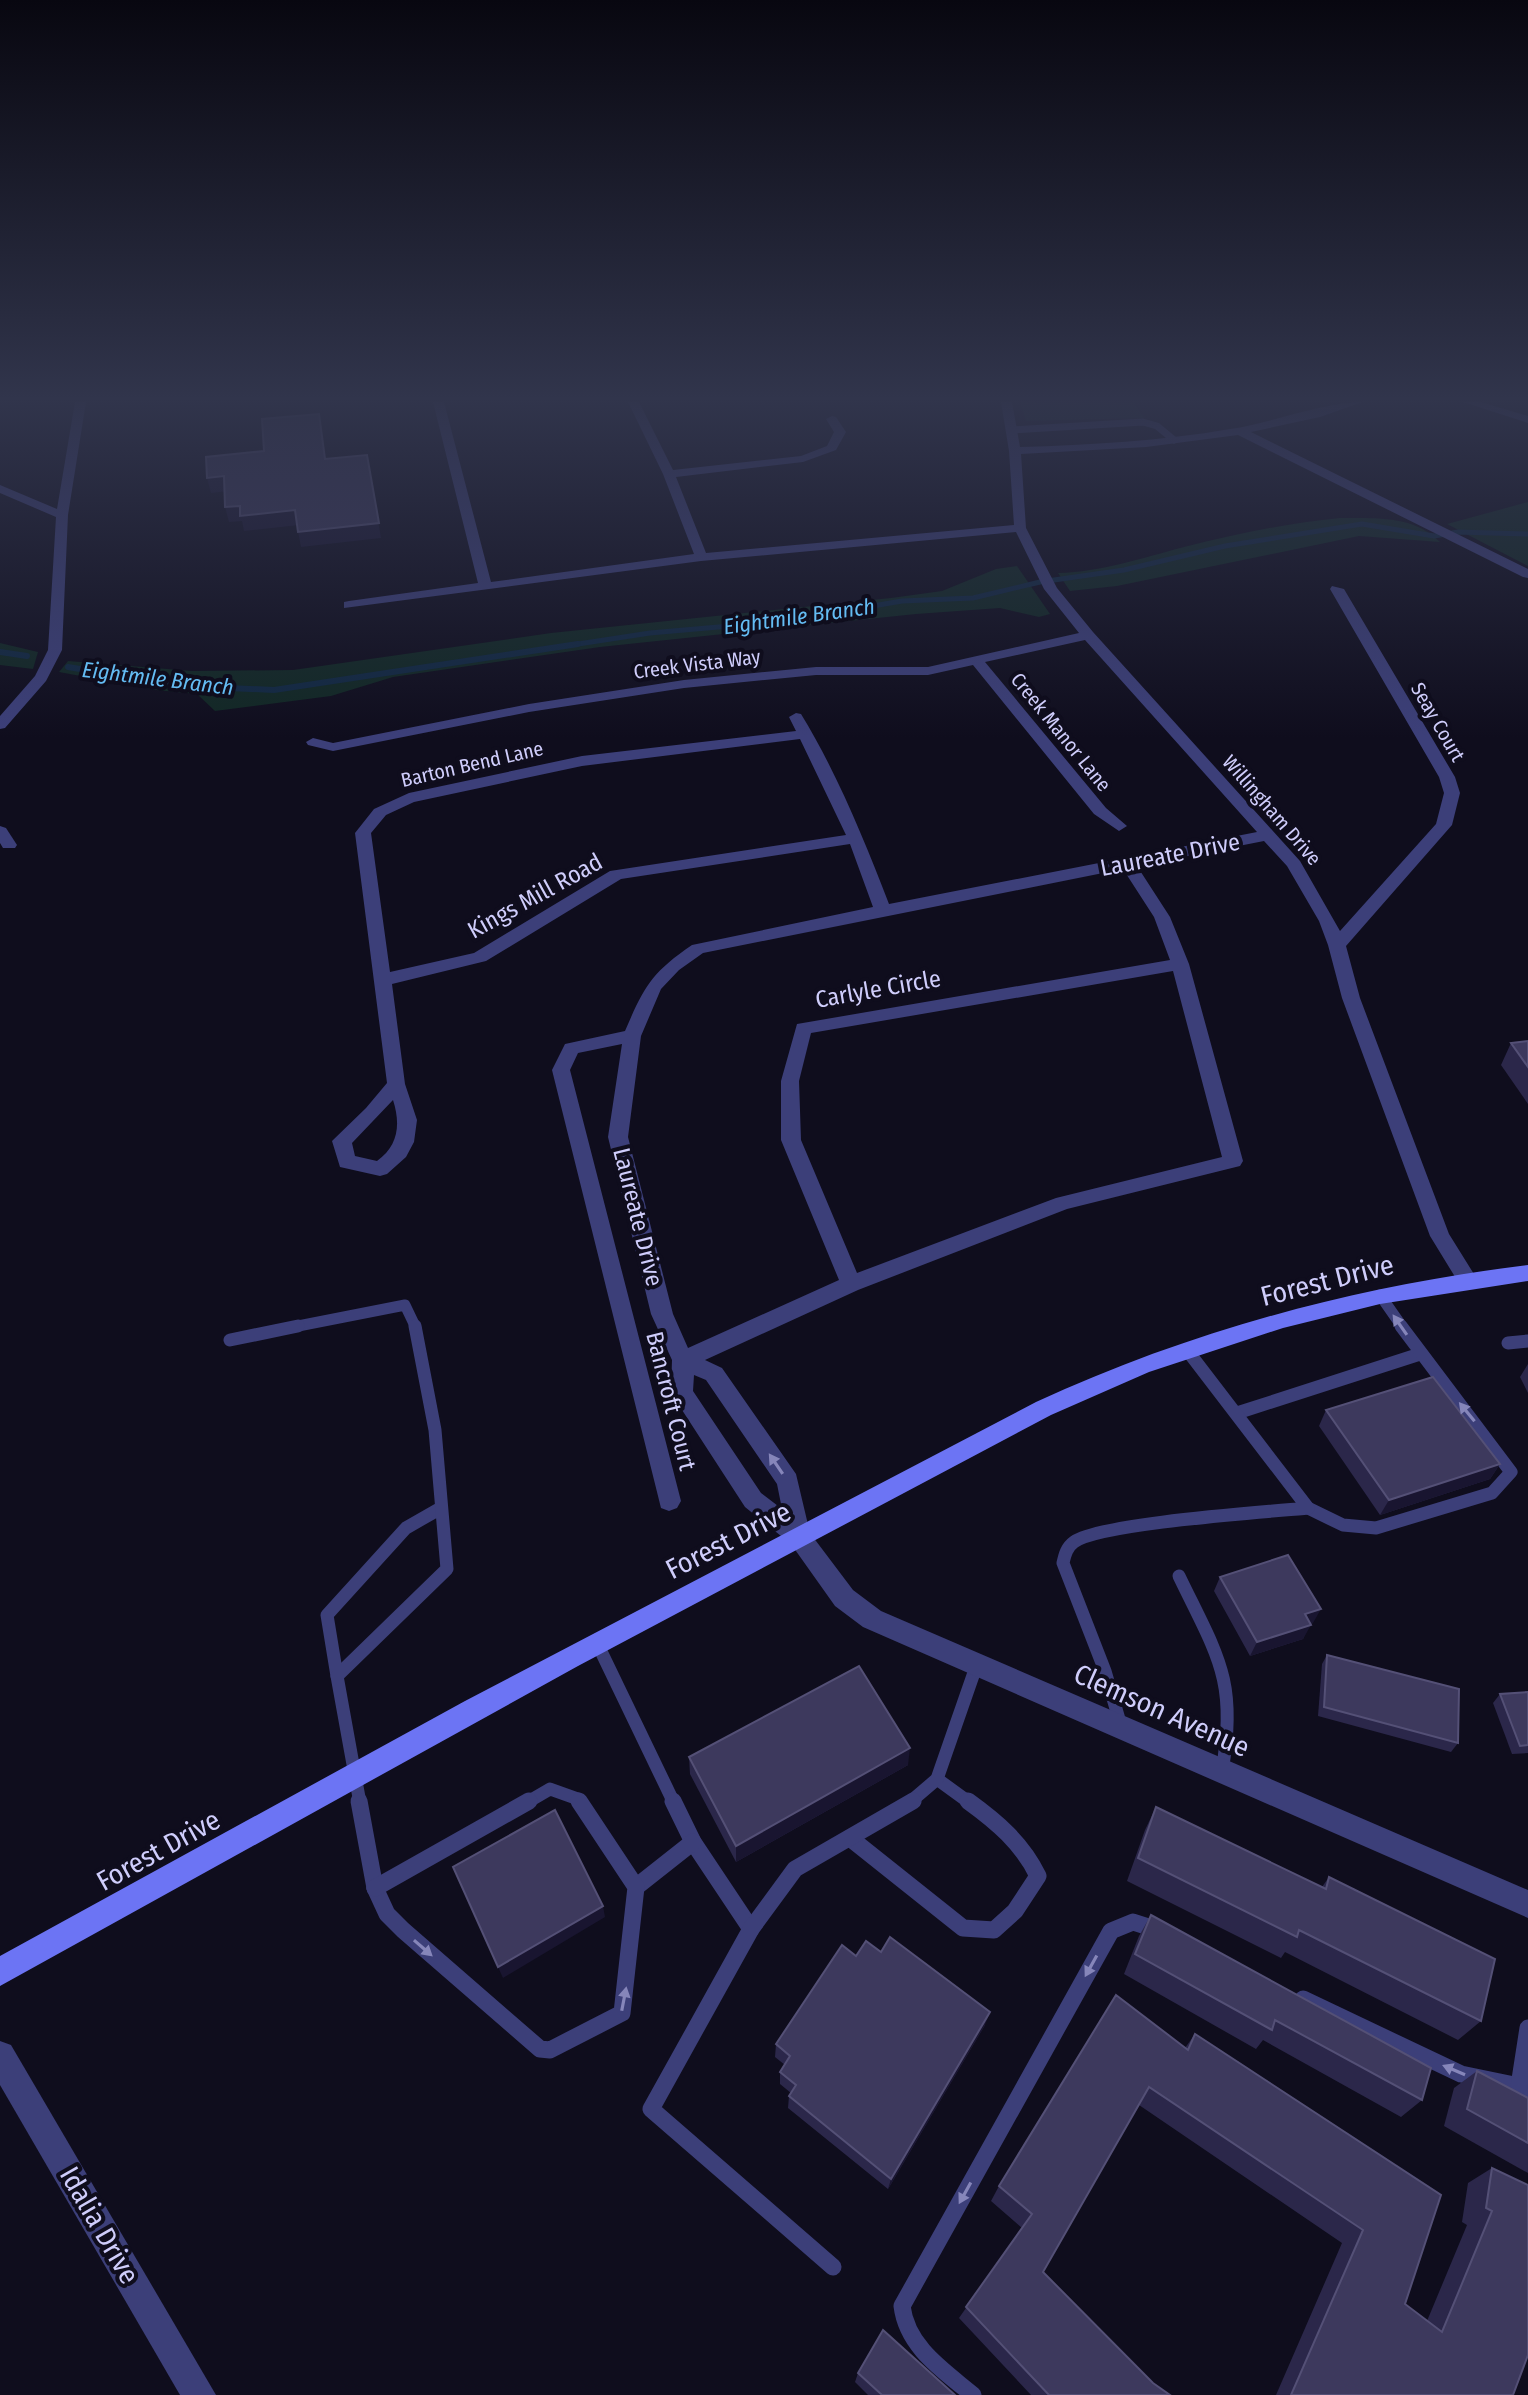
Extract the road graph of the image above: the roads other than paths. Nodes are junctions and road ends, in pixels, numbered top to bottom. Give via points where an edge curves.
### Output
1 (59, 514) edge
2 (467, 514) edge
3 (684, 514) edge
4 (1019, 514) edge
5 (1408, 514) edge
6 (62, 515) joint
7 (1020, 528) junction
8 (701, 557) junction
9 (1528, 574) edge
10 (485, 585) junction
11 (1337, 589) dead end
12 (349, 605) dead end
13 (1088, 635) junction
14 (976, 660) junction
15 (796, 717) dead end
16 (0, 725) edge
17 (806, 734) junction
18 (313, 742) dead end
19 (1119, 826) dead end
20 (1268, 835) junction
21 (856, 838) junction
22 (1128, 864) junction
23 (882, 908) junction
24 (1337, 945) junction
25 (1180, 964) junction
26 (381, 980) junction
27 (632, 1036) junction
28 (396, 1084) junction
29 (1528, 1273) edge
30 (1467, 1279) junction
31 (851, 1284) junction
32 (1380, 1295) junction
33 (230, 1340) dead end
34 (1528, 1341) edge
35 (1508, 1343) dead end
36 (1187, 1350) junction
37 (1420, 1354) junction
38 (683, 1360) junction
39 (1237, 1413) junction
40 (669, 1501) dead end
41 (441, 1508) junction
42 (1308, 1508) junction
43 (799, 1537) junction
44 (1179, 1576) dead end
45 (596, 1642) junction
46 (977, 1664) junction
47 (337, 1676) junction
48 (1121, 1727) junction
49 (1222, 1771) junction
50 (355, 1774) junction
51 (937, 1779) junction
52 (850, 1838) junction
53 (693, 1842) junction
54 (636, 1887) junction
55 (375, 1888) junction
56 (1528, 1904) edge
57 (751, 1929) junction
58 (1173, 1937) edge
59 (0, 1972) edge
60 (1289, 1992) edge
61 (1528, 2028) edge
62 (0, 2056) edge
63 (1523, 2089) edge
64 (833, 2267) dead end
65 (199, 2395) edge
66 (973, 2395) edge

1 - 6 street
2 - 10 street
3 - 8 street
4 - 7 street, Willingham Drive
5 - 9 street
6 - 16 street via 53,657
7 - 8 street
7 - 13 street, Willingham Drive via 1051,589
8 - 10 street
10 - 12 street
11 - 24 street, Seay Court via 1452,793 1444,825
13 - 14 street, Creek Vista Way
13 - 20 street, Willingham Drive
14 - 18 street, Creek Vista Way via 916,672 816,671 684,684 333,747
14 - 19 street, Creek Manor Lane via 1100,811
15 - 17 street
17 - 21 street
17 - 26 street, Barton Bend Lane via 582,761 409,798 380,812 363,833
20 - 22 street, Laureate Drive
20 - 24 street, Willingham Drive via 1314,895
21 - 23 street
21 - 26 street, Kings Mill Road via 616,875 480,957
22 - 23 street, Laureate Drive
22 - 25 street via 1162,917
23 - 27 street, Laureate Drive via 698,949 653,987
24 - 30 street, Willingham Drive via 1351,998 1440,1236
25 - 31 street via 1233,1161 1063,1203
25 - 31 street, Carlyle Circle via 803,1028 790,1081 791,1140
26 - 28 street, Barton Bend Lane
27 - 38 street, Laureate Drive via 618,1137 662,1314
27 - 40 street, Bancroft Court via 571,1048 561,1070
28 - 28 street, Barton Bend Lane via 342,1141 347,1162 380,1169 401,1152 406,1127 404,1100
29 - 30 main road, Forest Drive
30 - 32 main road, Forest Drive
31 - 38 street
32 - 36 main road, Forest Drive
37 -> 32 lane
33 - 41 lane via 405,1305 414,1316 429,1392
34 - 35 lane
36 - 39 lane
36 - 43 main road, Forest Drive via 1049,1406
37 - 39 lane
42 -> 37 lane via 1343,1525 1376,1528 1492,1493 1511,1472
38 - 43 street, Laureate Drive via 682,1393 753,1500
43 -> 38 street via 788,1481 714,1374
39 - 42 lane
41 - 47 lane via 447,1569
41 - 47 lane via 406,1528 327,1615
42 - 48 lane via 1129,1527 1076,1540 1066,1551 1063,1563
43 - 45 main road, Forest Drive
43 - 46 street, Clemson Avenue via 844,1598 872,1619
44 - 49 lane via 1223,1671 1229,1730
45 - 50 main road, Forest Drive
45 - 53 lane
46 - 48 street, Clemson Avenue
46 - 51 lane
47 - 50 lane
48 - 49 street, Clemson Avenue
49 - 56 street, Clemson Avenue
50 - 55 lane
50 - 59 main road, Forest Drive
51 - 52 lane via 914,1800
51 - 52 lane via 1030,1854 1038,1876 1015,1911 994,1930 963,1928
52 - 57 lane via 795,1869
53 - 54 lane
53 - 57 lane
54 - 55 lane via 578,1799 550,1789
55 -> 54 lane via 387,1914 403,1930 546,2050 622,2013
57 - 64 lane via 651,2109
58 -> 66 lane via 1135,1920 1111,1931 902,2306 909,2335
63 -> 60 lane via 1461,2074
61 - 63 lane
62 - 65 street, Idalia Drive

